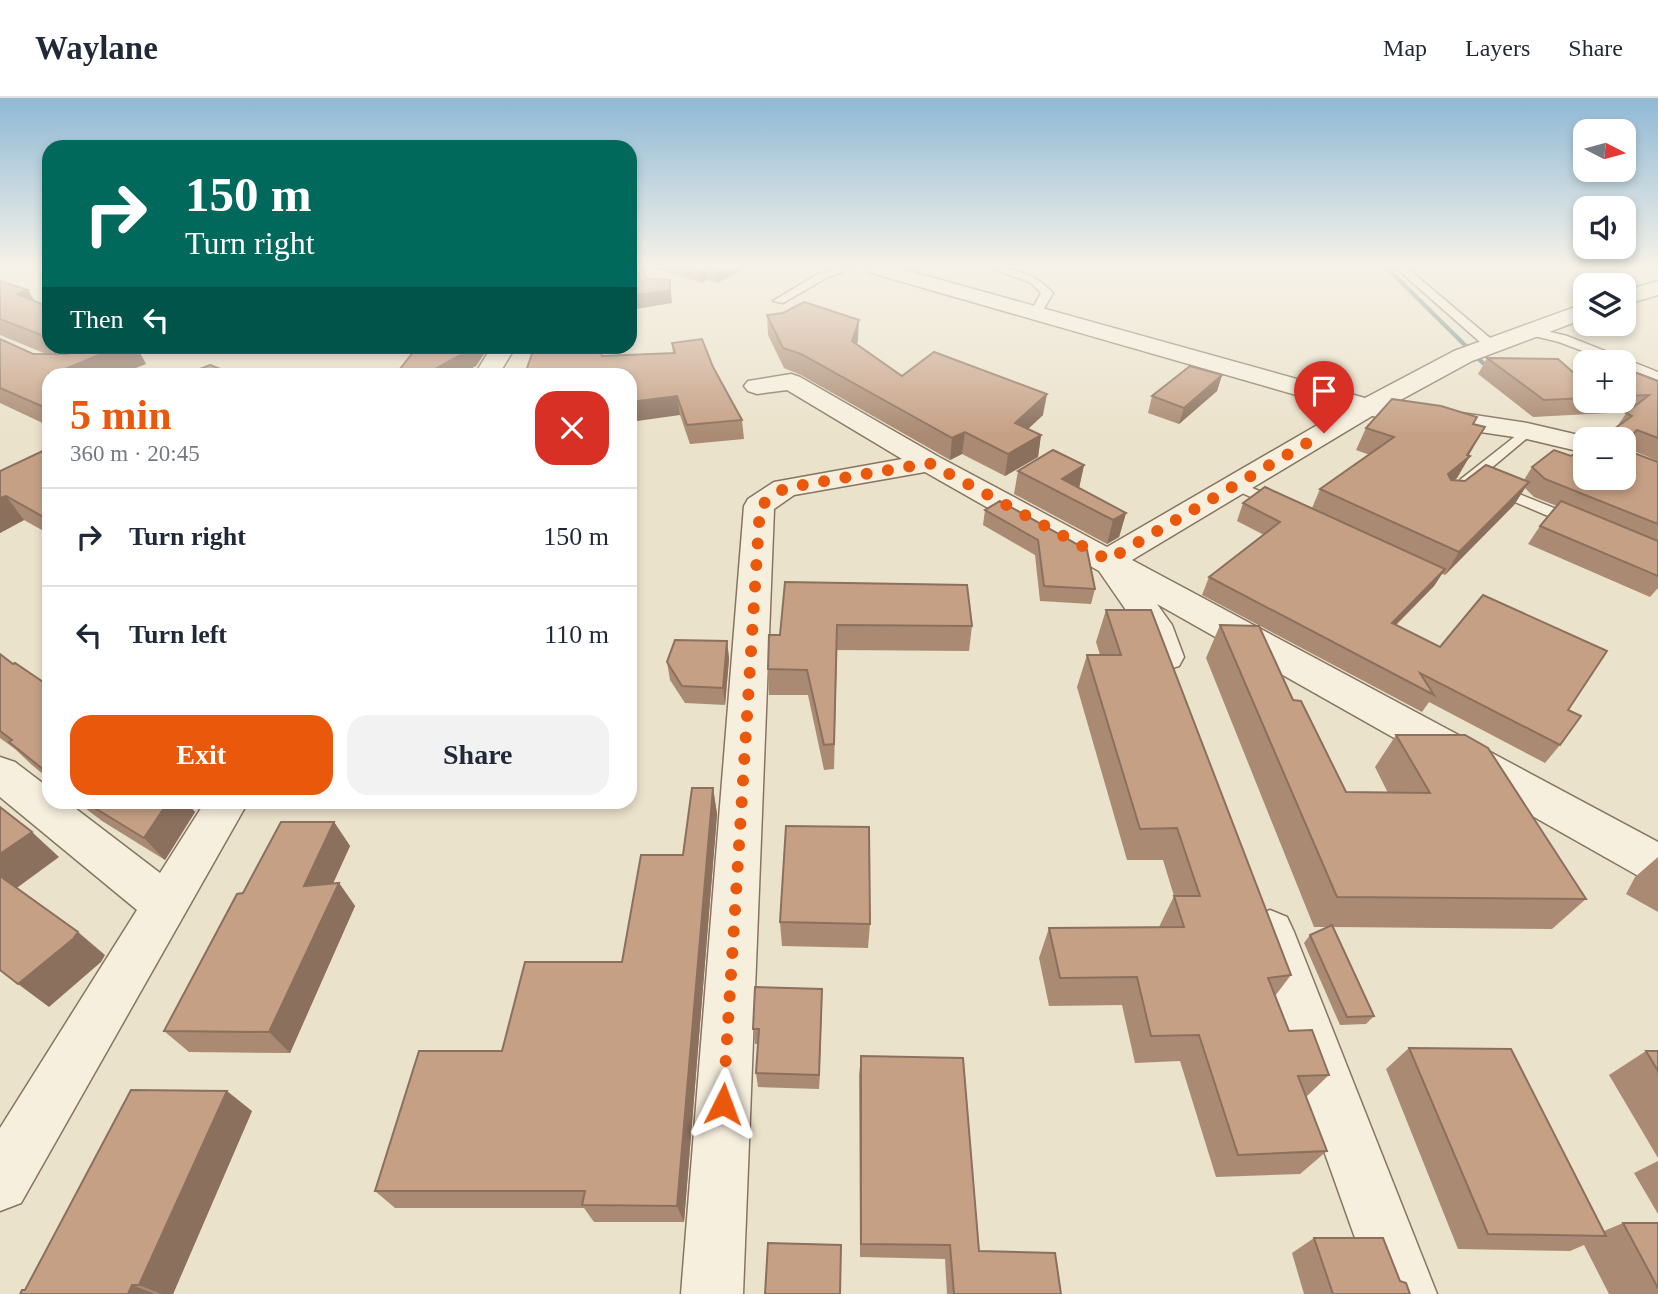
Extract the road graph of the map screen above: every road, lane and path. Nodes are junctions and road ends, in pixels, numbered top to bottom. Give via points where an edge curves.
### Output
1 (1074, 324) edge
2 (1453, 324) edge
3 (1549, 324) edge
4 (1530, 331) junction
5 (1589, 350) edge
6 (1478, 351) junction
7 (1636, 368) edge
8 (1658, 376) edge
9 (757, 386) dead end
10 (1368, 407) junction
11 (1527, 431) junction
12 (1573, 443) edge
13 (929, 463) junction
14 (1471, 478) junction
15 (1236, 485) junction
16 (1453, 492) edge
17 (1298, 514) edge
18 (1583, 526) edge
19 (1108, 560) junction
20 (1178, 689) edge
21 (0, 773) edge
22 (42, 807) edge
23 (45, 809) edge
24 (223, 809) edge
25 (1658, 864) edge
26 (1256, 895) edge
27 (164, 904) junction
28 (0, 1182) edge
29 (712, 1294) edge
30 (1406, 1294) edge

1 - 10 street
2 - 6 lane
3 - 4 street
4 - 5 lane
4 - 6 street
6 - 10 street
7 - 8 lane
9 - 13 street via 791,382
10 - 11 street
10 - 15 street
11 - 12 street
11 - 14 lane
13 - 19 street
13 - 29 street via 785,488 760,506
14 - 16 lane
14 - 18 lane
15 - 17 lane
15 - 19 street
19 - 20 street via 1154,625
19 - 25 street
21 - 22 street
23 - 27 street
24 - 27 street
26 - 30 street
27 - 28 street

